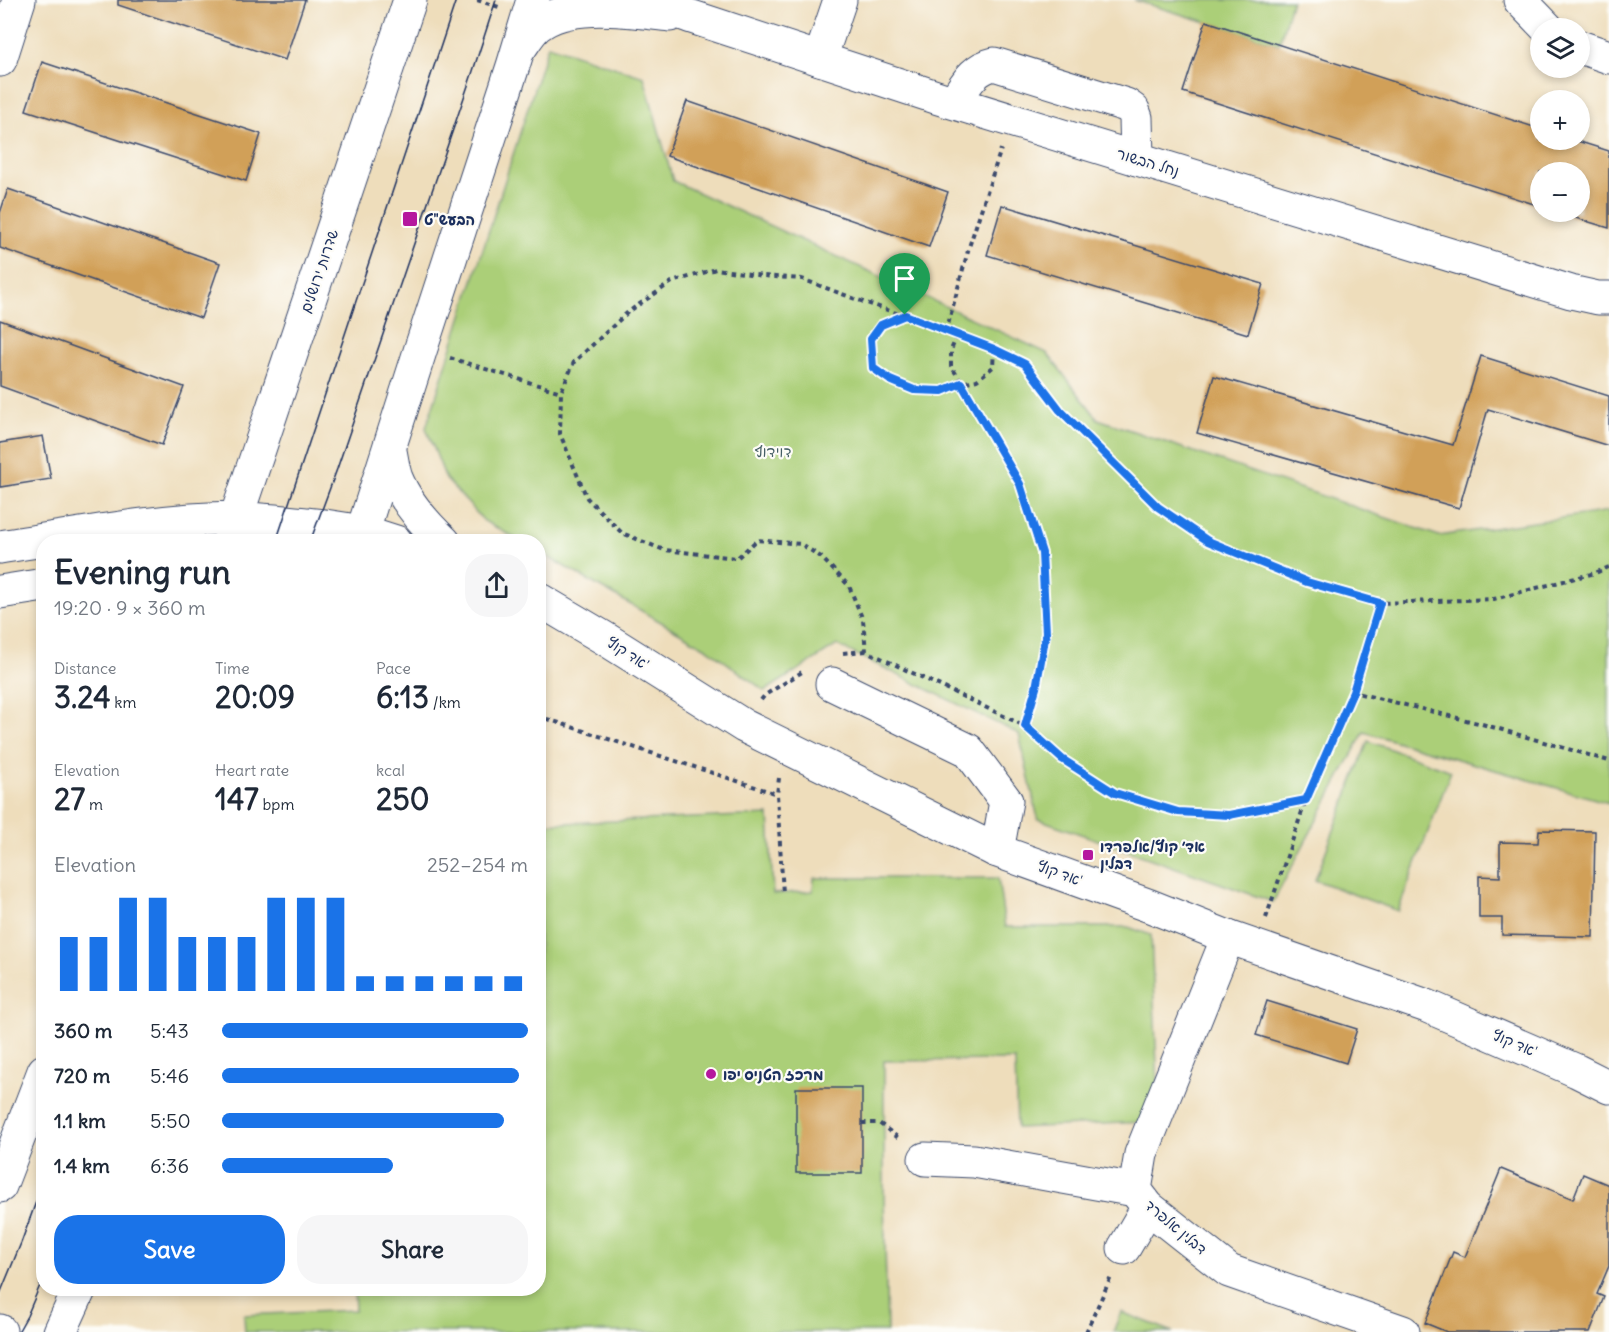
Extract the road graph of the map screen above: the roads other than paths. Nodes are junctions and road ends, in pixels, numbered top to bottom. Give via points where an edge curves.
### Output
1 (19, 0) edge
2 (410, 0) edge
3 (533, 0) edge
4 (644, 0) edge
5 (840, 0) edge
6 (1520, 0) edge
7 (689, 16) junction
8 (1537, 18) edge
9 (1590, 50) edge
10 (1609, 57) edge
11 (820, 59) junction
12 (0, 60) edge
13 (513, 66) junction
14 (954, 102) junction
15 (1137, 159) junction
16 (1609, 298) edge
17 (390, 451) junction
18 (232, 530) edge
19 (85, 534) edge
20 (345, 534) edge
21 (362, 534) edge
22 (436, 534) edge
23 (36, 542) edge
24 (0, 547) edge
25 (36, 586) edge
26 (0, 592) edge
27 (546, 604) edge
28 (832, 684) dead end
29 (995, 850) junction
30 (1242, 942) junction
31 (1609, 1087) edge
32 (36, 1092) edge
33 (925, 1159) road end
34 (0, 1186) edge
35 (1142, 1198) junction
36 (1124, 1248) road end
37 (76, 1296) edge
38 (60, 1332) edge
39 (1403, 1332) edge

1 - 12 street
2 - 18 street, שדרות ירושלים
3 - 13 street
4 - 7 street, נחל הבשור
5 - 11 street
6 - 8 street
7 - 11 street, נחל הבשור
7 - 13 street, נחל הבשור via 605,9 568,12 538,26 520,48
9 - 10 street
11 - 14 street, נחל הבשור
13 - 17 street
14 - 15 street, נחל הבשור
14 - 15 street via 976,72 994,64 1126,105 1136,118
15 - 16 street, נחל הבשור via 1571,292
17 - 21 street
17 - 22 street via 396,478 408,502
18 - 19 street via 201,519
18 - 20 street via 283,522
23 - 24 street
25 - 26 street
27 - 29 street, אד קוץ' via 744,726
28 - 29 street via 968,750 1006,801
29 - 30 street, אד קוץ'
30 - 31 street, אד קוץ' via 1427,1006
30 - 35 street, דבלין אלפרד via 1141,1154
32 - 34 street
33 - 35 street via 974,1161
35 - 36 street
35 - 39 street, דבלין אלפרד via 1229,1271
37 - 38 street

